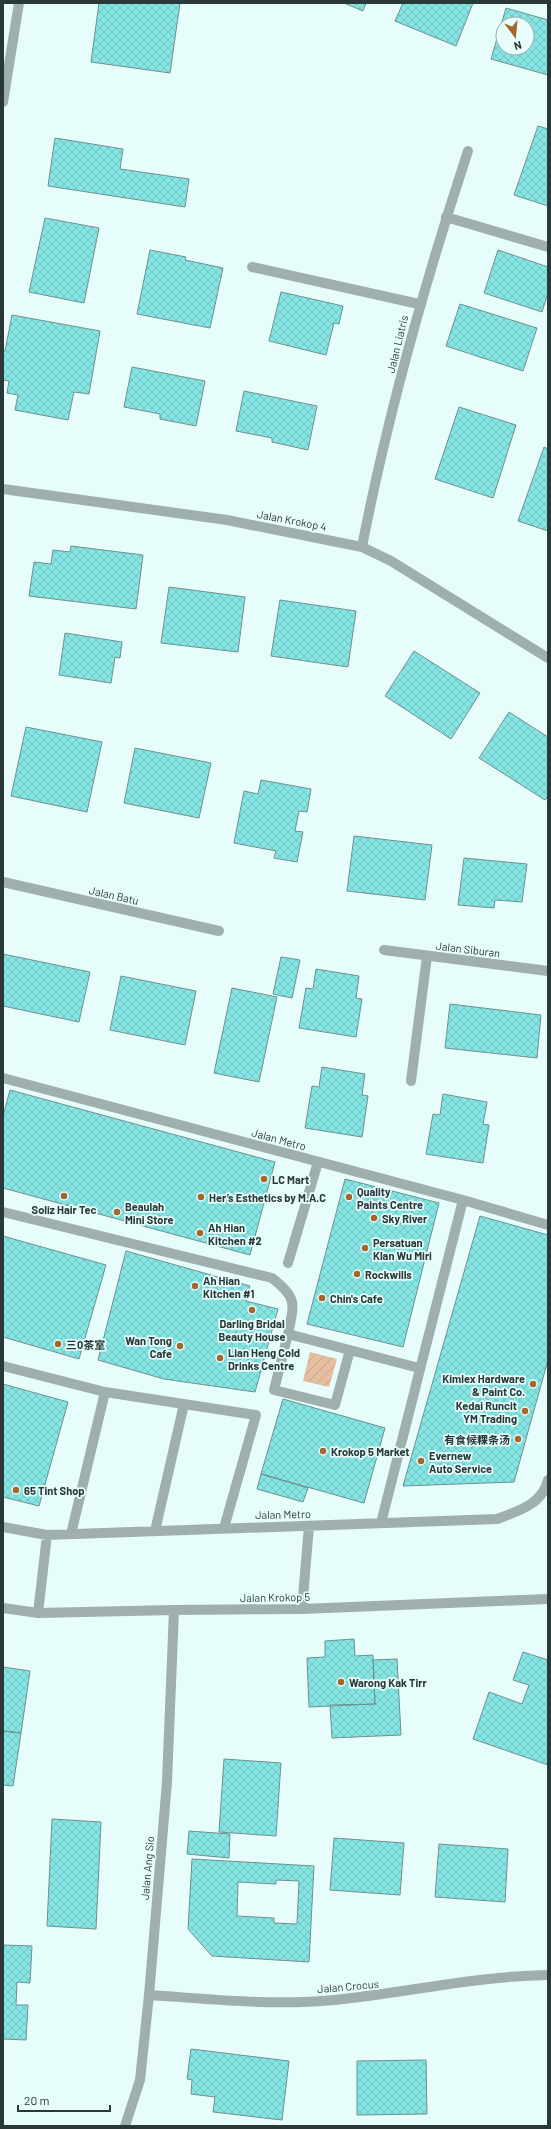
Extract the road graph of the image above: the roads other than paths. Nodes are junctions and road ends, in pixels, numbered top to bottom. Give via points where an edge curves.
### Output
1 (19, 3) edge
2 (3, 102) edge
3 (468, 151) dead end
4 (446, 217) junction
5 (548, 248) edge
6 (252, 267) dead end
7 (419, 304) junction
8 (3, 489) edge
9 (362, 547) junction
10 (548, 658) edge
11 (3, 882) edge
12 (219, 931) dead end
13 (384, 950) dead end
14 (427, 956) junction
15 (548, 971) edge
16 (3, 1078) edge
17 (411, 1081) dead end
18 (318, 1162) junction
19 (463, 1200) junction
20 (3, 1212) edge
21 (548, 1225) edge
22 (288, 1263) dead end
23 (288, 1334) junction
24 (350, 1350) junction
25 (3, 1366) edge
26 (419, 1368) junction
27 (105, 1392) junction
28 (184, 1404) junction
29 (548, 1480) edge
30 (381, 1523) junction
31 (309, 1526) junction
32 (3, 1527) edge
33 (224, 1528) junction
34 (155, 1530) junction
35 (71, 1534) junction
36 (47, 1535) junction
37 (548, 1599) edge
38 (3, 1608) edge
39 (302, 1609) junction
40 (174, 1610) junction
41 (38, 1613) junction
42 (548, 1975) edge
43 (149, 1995) junction
44 (125, 2126) edge

1 - 2 street
3 - 4 street, Jalan Liatris
4 - 5 street
4 - 7 street, Jalan Liatris
6 - 7 street
7 - 9 street, Jalan Liatris via 389,423
8 - 9 street, Jalan Krokop 4 via 227,520
9 - 10 street, Jalan Krokop 4 via 391,561
11 - 12 street, Jalan Batu
13 - 14 street, Jalan Siburan
14 - 15 street, Jalan Siburan
14 - 17 street
16 - 18 street, Jalan Metro
18 - 19 street, Jalan Metro
18 - 22 street
19 - 21 street, Jalan Metro
19 - 26 street
20 - 23 street via 272,1278 289,1292 293,1309
23 - 24 street
23 - 24 street via 274,1390 336,1405
24 - 26 street
25 - 27 street
26 - 30 street
27 - 28 street
27 - 35 street
28 - 33 street via 256,1415
28 - 34 street
29 - 30 street, Jalan Metro via 546,1489 529,1508 497,1519
30 - 31 street, Jalan Metro
31 - 33 street, Jalan Metro
31 - 39 street
32 - 36 street, Jalan Metro
33 - 34 street, Jalan Metro
34 - 35 street, Jalan Metro
35 - 36 street, Jalan Metro
36 - 41 street
37 - 39 street, Jalan Krokop 5
38 - 41 street, Jalan Krokop 5
39 - 40 street, Jalan Krokop 5
40 - 41 street, Jalan Krokop 5
40 - 43 street, Jalan Ang Sio via 166,1782
42 - 43 street, Jalan Crocus via 489,1978 333,2000 277,2002
43 - 44 street, Jalan Ang Sio via 140,2080

